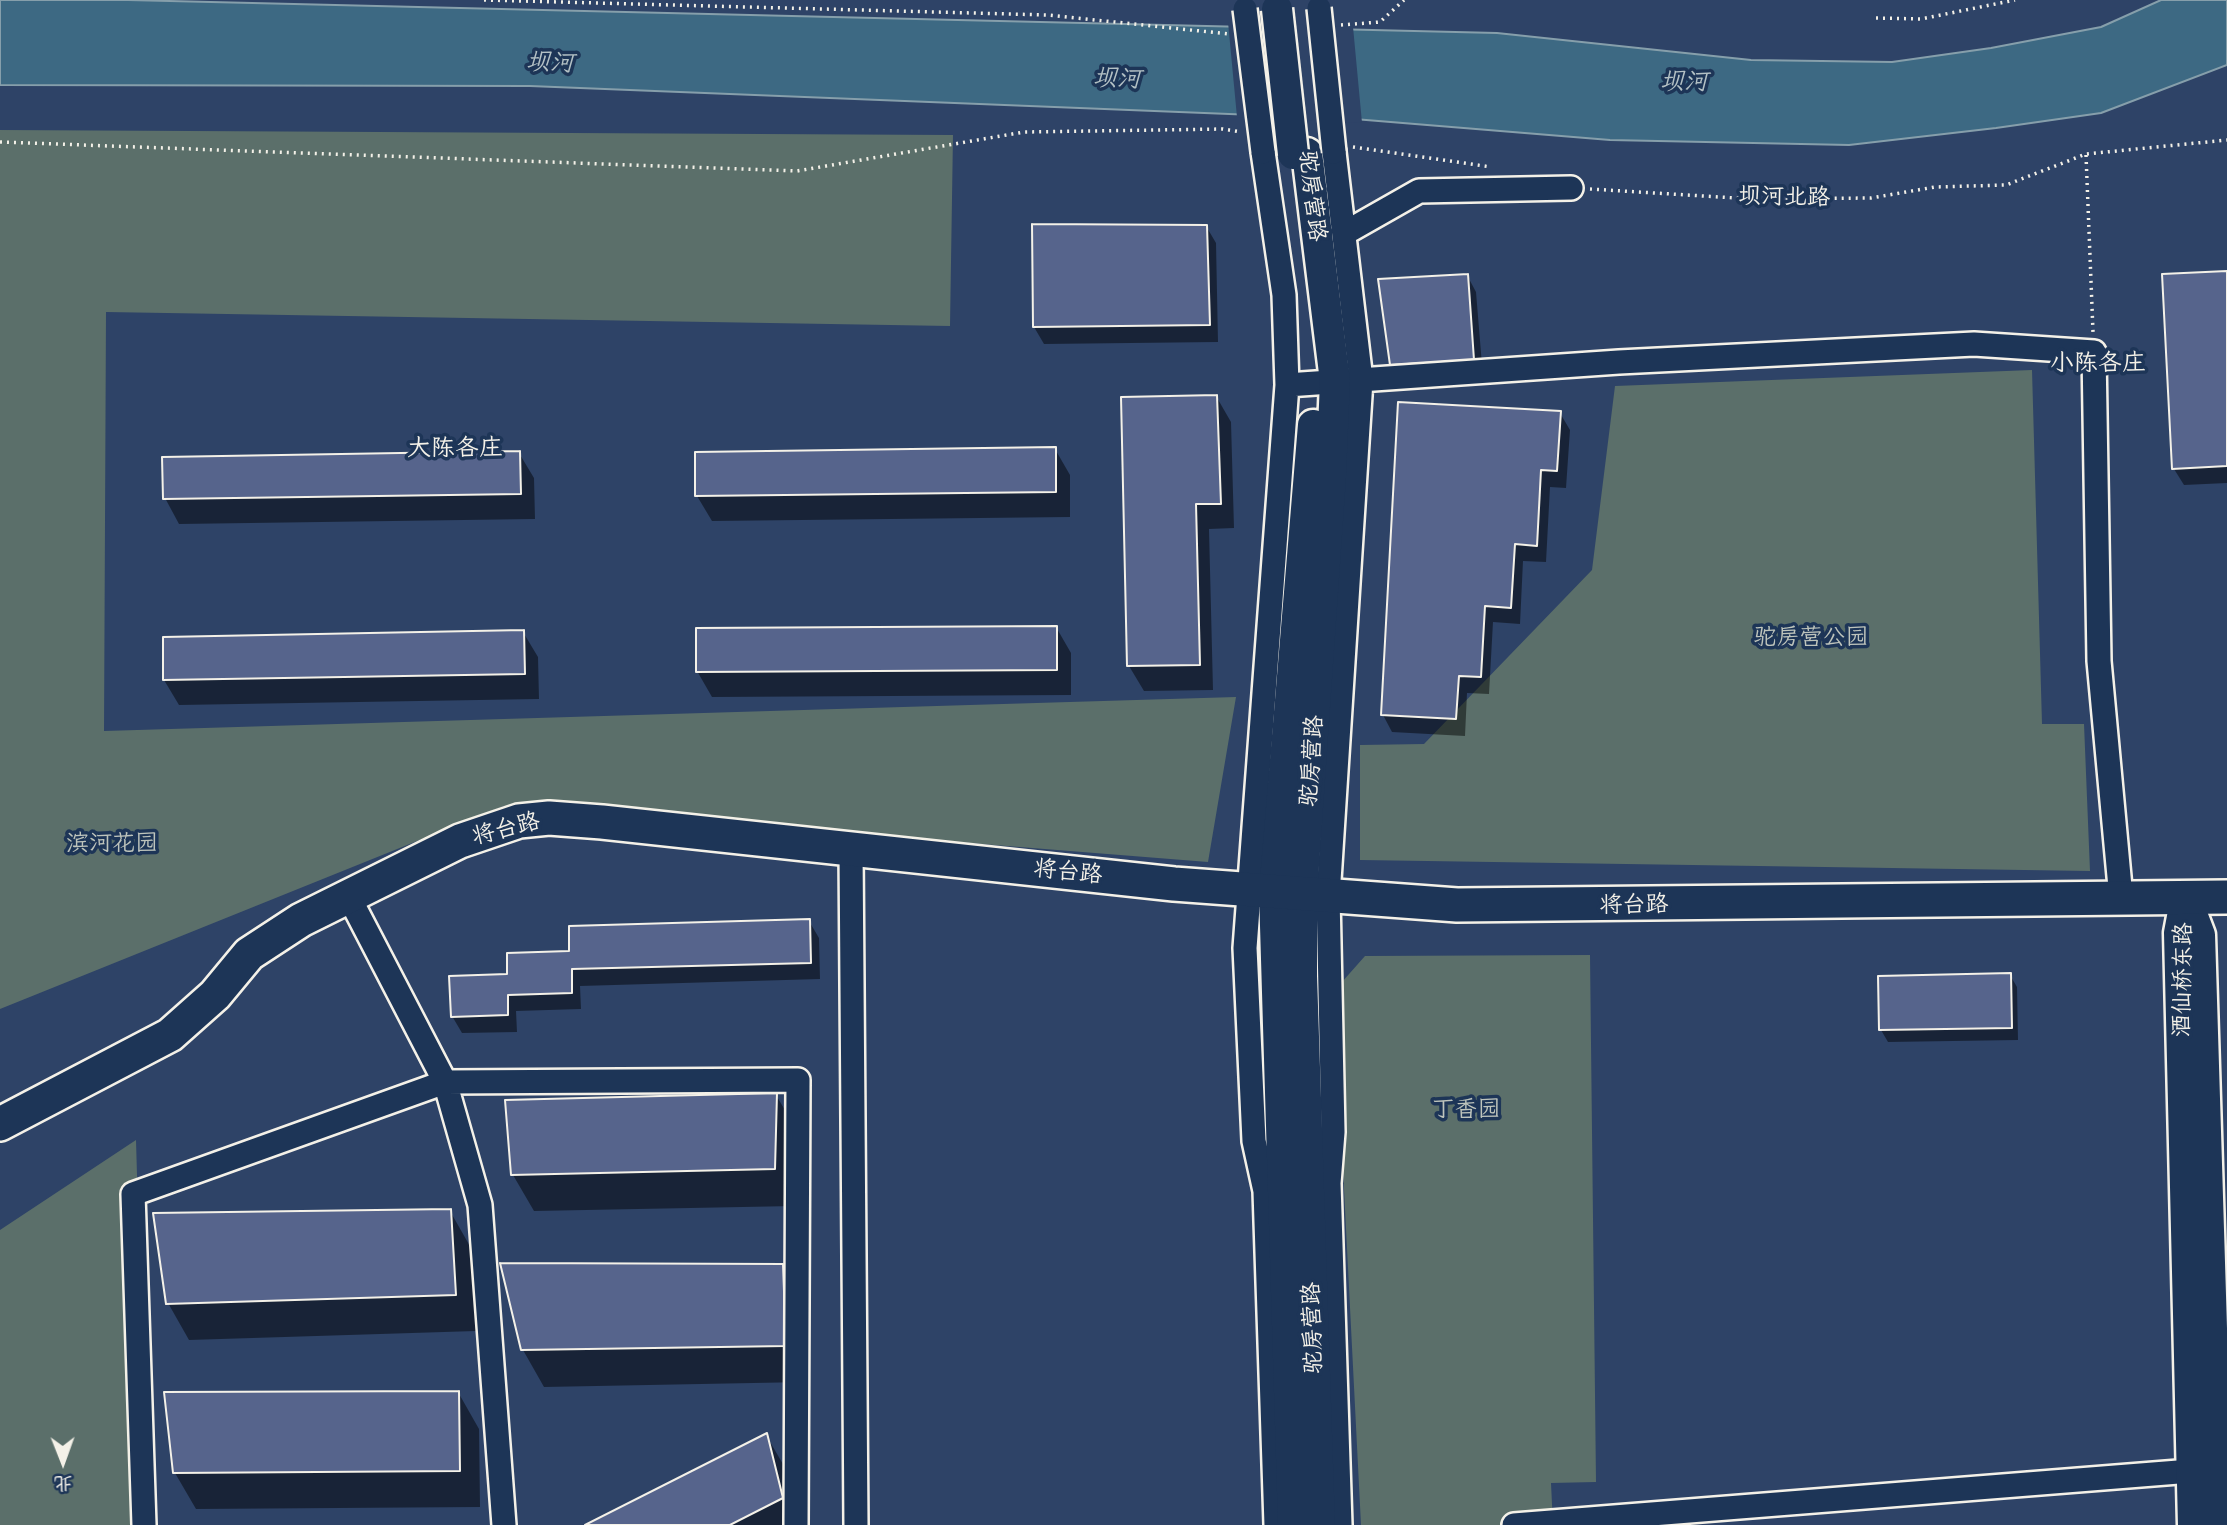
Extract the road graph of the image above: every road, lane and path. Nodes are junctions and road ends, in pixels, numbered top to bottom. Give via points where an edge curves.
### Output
1 (485, 0) edge
2 (1404, 0) edge
3 (2015, 0) edge
4 (642, 2) edge
5 (1244, 4) edge
6 (1295, 4) edge
7 (1876, 18) dead end
8 (1339, 25) dead end
9 (1230, 33) dead end
10 (1248, 132) dead end
11 (2226, 139) edge
12 (0, 142) edge
13 (1321, 152) junction
14 (2086, 154) junction
15 (1499, 169) dead end
16 (1571, 188) joint
17 (1345, 233) junction
18 (2094, 352) junction
19 (1325, 382) junction
20 (851, 849) junction
21 (1288, 893) junction
22 (348, 895) junction
23 (2227, 897) edge
24 (2121, 898) junction
25 (2186, 898) junction
26 (445, 1082) junction
27 (0, 1125) edge
28 (2191, 1471) junction
29 (144, 1525) edge
30 (504, 1525) edge
31 (796, 1525) edge
32 (856, 1525) edge
33 (1276, 1525) edge
34 (1293, 1525) edge
35 (1320, 1525) edge
36 (1340, 1525) edge
37 (1514, 1525) edge
38 (2193, 1525) edge
39 (2218, 1525) edge

1 - 4 path
2 - 8 path via 1380,22
3 - 7 path via 1921,19
4 - 9 path via 1048,15
5 - 19 street, bridge via 1284,295
6 - 13 street, 驼房营路
10 - 12 path via 1024,132 797,171
11 - 14 path, 坝河北路
13 - 15 path
13 - 17 street
13 - 19 street, 驼房营路
14 - 16 path, 坝河北路 via 2006,185 1935,187 1871,198 1752,199
14 - 18 path
16 - 17 street via 1419,191
17 - 19 street
18 - 19 street via 1974,344
18 - 24 street via 2099,661
19 - 21 street
19 - 21 street, 驼房营路 via 1311,462
20 - 21 main road, 将台路
20 - 22 main road, 将台路 via 539,819 460,841
20 - 32 street
21 - 24 main road, 将台路 via 1534,906
21 - 33 street via 1245,948 1254,1141 1265,1191
21 - 34 street, 驼房营路
21 - 35 street, 驼房营路 via 1302,975
21 - 36 street via 1333,1132 1329,1183
22 - 26 street
22 - 27 main road, 将台路 via 249,954 215,995 170,1035
23 - 25 main road, 将台路
24 - 25 main road, 将台路
25 - 28 street, 酒仙桥东路 via 2179,933
25 - 39 street, 酒仙桥东路 via 2200,935
26 - 29 street via 133,1194
26 - 30 street via 480,1205
26 - 31 street via 798,1080
28 - 37 street
28 - 38 street, 酒仙桥东路

